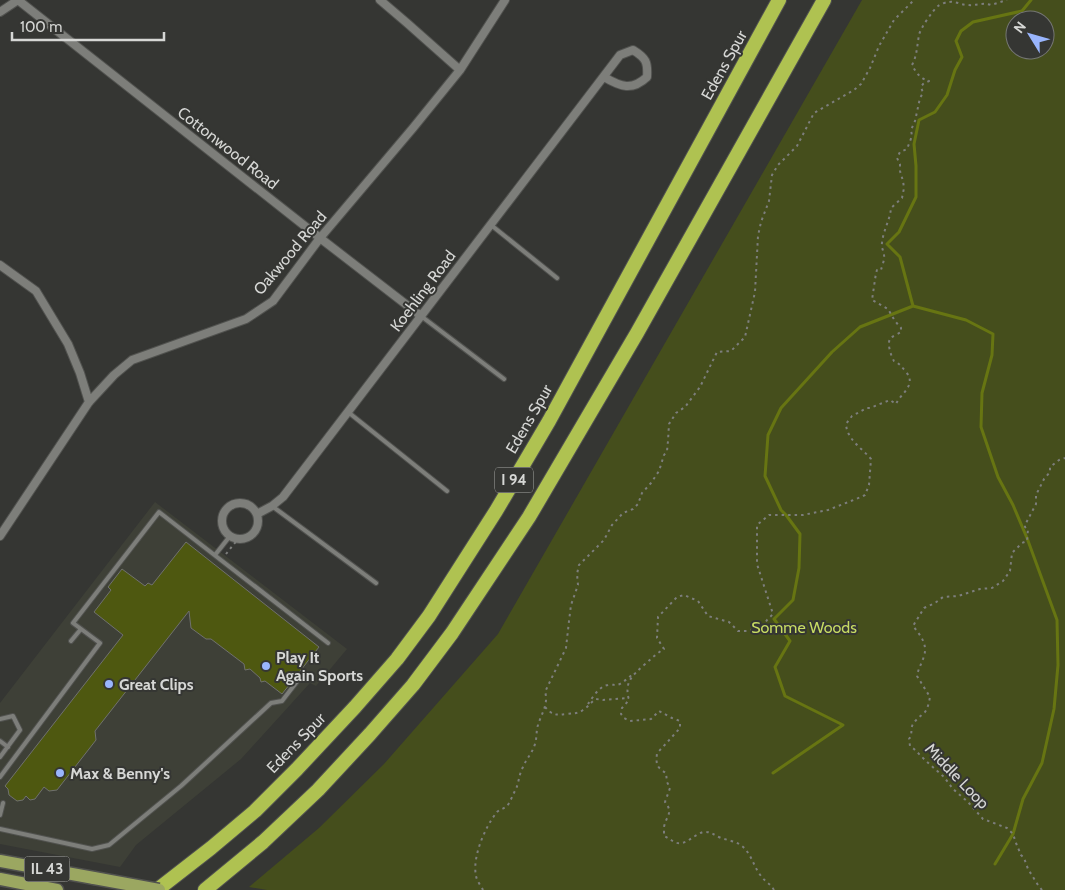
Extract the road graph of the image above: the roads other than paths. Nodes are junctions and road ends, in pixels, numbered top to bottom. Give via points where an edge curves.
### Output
1 (18, 0) edge
2 (380, 0) edge
3 (505, 0) edge
4 (779, 0) edge
5 (824, 0) edge
6 (0, 12) edge
7 (460, 70) junction
8 (604, 77) junction
9 (490, 225) junction
10 (320, 238) junction
11 (0, 265) edge
12 (557, 278) dead end
13 (421, 316) junction
14 (504, 379) dead end
15 (89, 402) junction
16 (348, 412) junction
17 (448, 491) dead end
18 (272, 506) junction
19 (257, 514) junction
20 (0, 536) edge
21 (234, 537) junction
22 (216, 555) junction
23 (376, 583) dead end
24 (81, 629) junction
25 (71, 641) dead end
26 (328, 643) dead end
27 (302, 675) dead end
28 (0, 720) edge
29 (0, 741) edge
30 (8, 747) junction
31 (0, 757) edge
32 (0, 777) edge
33 (3, 803) dead end
34 (0, 815) edge
35 (0, 829) edge
36 (0, 860) edge
37 (0, 879) edge
38 (57, 890) edge
39 (158, 890) edge
40 (205, 890) edge

1 - 6 street
1 - 10 street, Cottonwood Road
2 - 7 street
3 - 7 street, Oakwood Road
4 - 39 highway, Edens Spur / I 94 via 549,421 430,616 397,659 297,769 255,811
5 - 40 highway, I 94 via 529,517 452,633 412,685 318,790
7 - 10 street, Oakwood Road
8 - 8 street, Koehling Road via 620,55 634,50 648,65 647,77 639,84 629,86
8 - 9 street, Koehling Road
9 - 12 lane
9 - 13 street, Koehling Road
10 - 13 street, Cottonwood Road
10 - 15 street, Oakwood Road via 266,305 246,319 132,360
11 - 15 street via 36,291 68,344
13 - 14 lane
13 - 16 street, Koehling Road
15 - 20 street, Oakwood Road
16 - 17 lane
16 - 18 street, Koehling Road via 283,497
18 - 19 street, Koehling Road
18 - 23 lane
19 - 21 street via 254,532 244,538
19 - 21 street via 243,503 226,509 223,526
21 - 22 lane
22 - 24 lane via 159,512 73,623
22 - 26 lane
24 - 25 lane
24 - 32 lane via 100,643
27 - 35 lane via 282,701 271,704 181,786 109,845 92,849
28 - 30 lane via 14,716 20,730
29 - 30 lane
30 - 31 lane
33 - 34 lane
36 - 39 main road, IL 43, bridge
37 - 38 main road, IL 43

